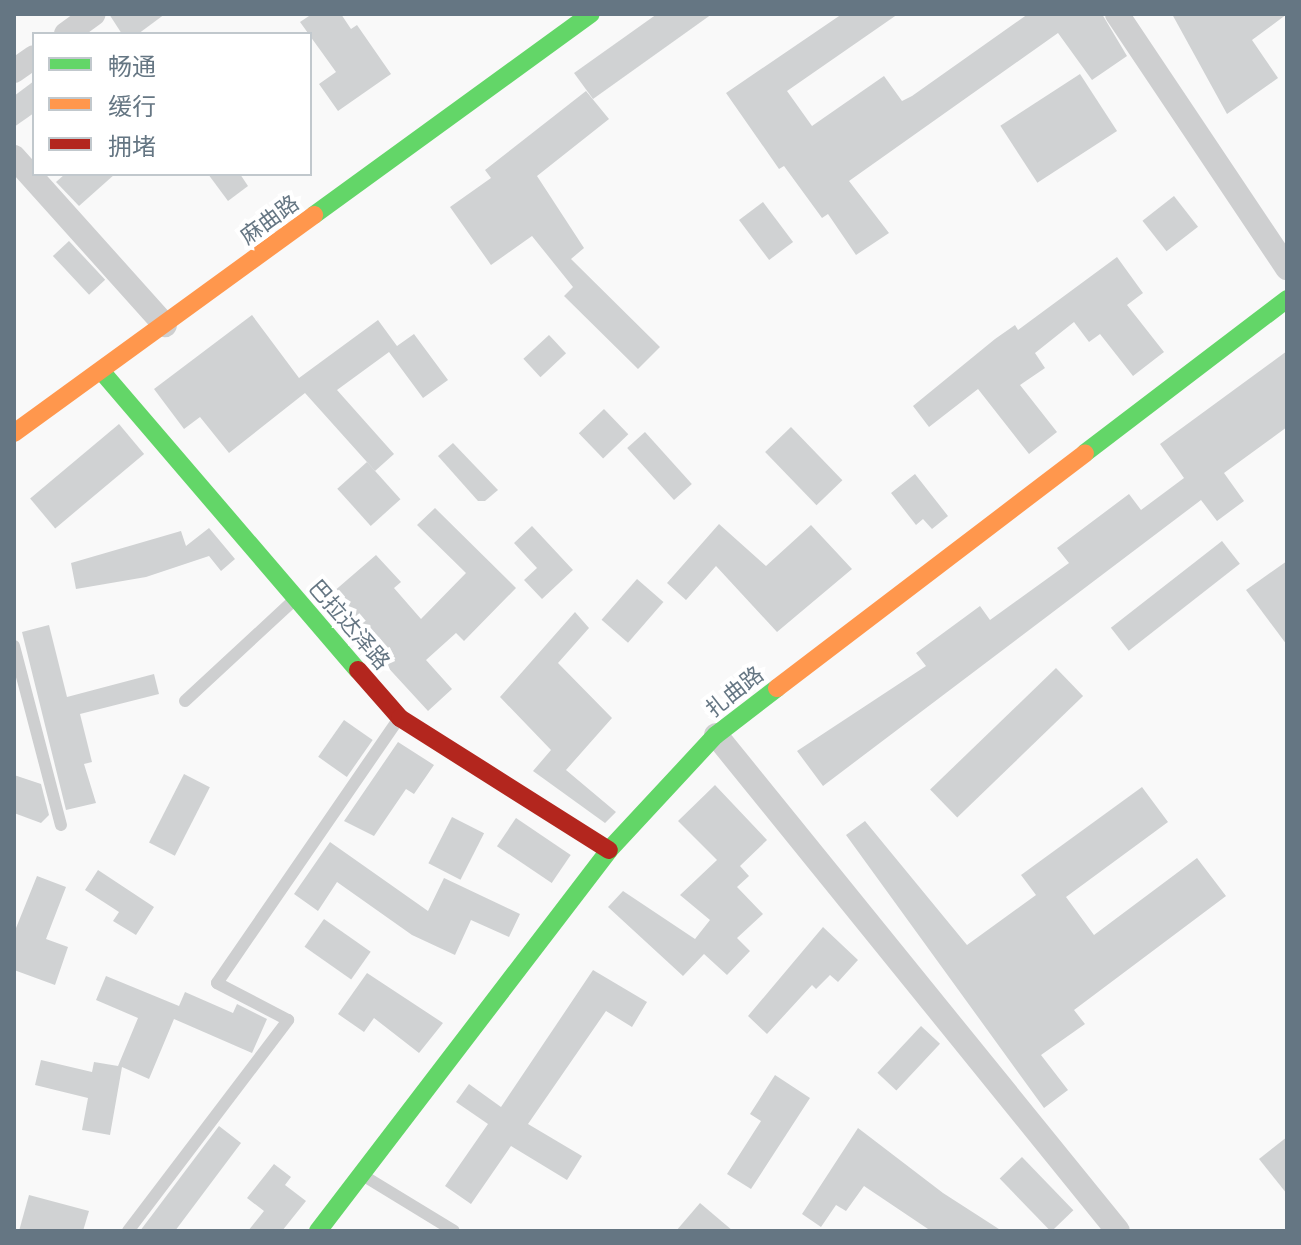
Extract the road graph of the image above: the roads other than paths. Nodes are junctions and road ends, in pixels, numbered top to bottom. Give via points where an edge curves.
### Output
1 (94, 14) edge
2 (591, 14) edge
3 (1117, 14) edge
4 (69, 32) edge
5 (32, 58) edge
6 (14, 71) edge
7 (14, 157) edge
8 (1287, 268) edge
9 (1287, 299) edge
10 (165, 325) junction
11 (103, 373) junction
12 (14, 433) edge
13 (296, 598) junction
14 (14, 646) edge
15 (185, 701) dead end
16 (400, 718) junction
17 (716, 735) junction
18 (61, 825) dead end
19 (609, 850) junction
20 (361, 1175) junction
21 (128, 1231) edge
22 (318, 1231) edge
23 (454, 1231) edge
24 (1118, 1231) edge

1 - 4 street
2 - 10 street, 麻曲路
3 - 8 street
5 - 6 street
7 - 10 street
9 - 17 street, 扎曲路
10 - 11 street, 麻曲路
11 - 12 street, 麻曲路
11 - 13 street, 巴拉达泽路
13 - 15 lane
13 - 16 street, 巴拉达泽路
14 - 18 lane
16 - 19 street, 巴拉达泽路
16 - 21 lane via 217,983 288,1020
17 - 19 street, 扎曲路
17 - 24 street
19 - 20 street, 扎曲路
20 - 22 street, 扎曲路
20 - 23 lane

